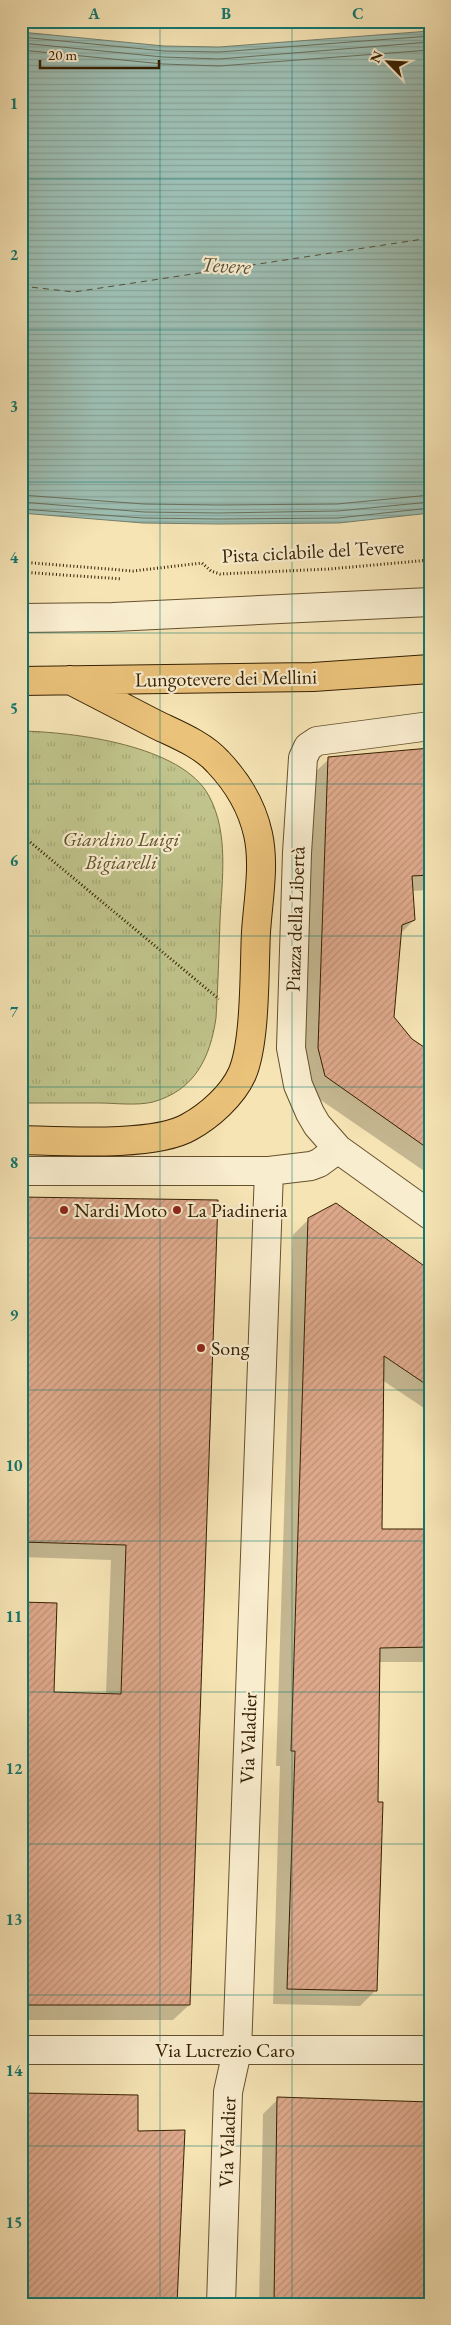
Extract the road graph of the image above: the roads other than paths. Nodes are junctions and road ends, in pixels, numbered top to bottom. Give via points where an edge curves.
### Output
1 (430, 602) edge
2 (21, 618) edge
3 (430, 669) edge
4 (70, 680) junction
5 (21, 681) edge
6 (430, 726) edge
7 (21, 1140) edge
8 (338, 1149) junction
9 (21, 1170) edge
10 (269, 1171) junction
11 (430, 1215) edge
12 (21, 2050) edge
13 (430, 2050) edge
14 (237, 2051) junction
15 (221, 2304) edge

1 - 2 street via 112,617
3 - 4 main road, Lungotevere dei Mellini via 313,677
4 - 5 main road, Lungotevere dei Mellini
4 - 7 main road via 196,745 217,760 243,796 256,824 260,857 252,1022 247,1055 235,1086 219,1104 184,1130 169,1136 144,1139
6 - 8 street, Piazza della Libertà via 324,739 313,743 305,752 302,764 291,1048 298,1085 317,1126
8 - 10 street via 311,1166
8 - 11 street, Piazza della Libertà
9 - 10 street
10 - 14 street, Via Valadier
12 - 14 street, Via Lucrezio Caro
13 - 14 street, Via Lucrezio Caro
14 - 15 street, Via Valadier via 228,2092

